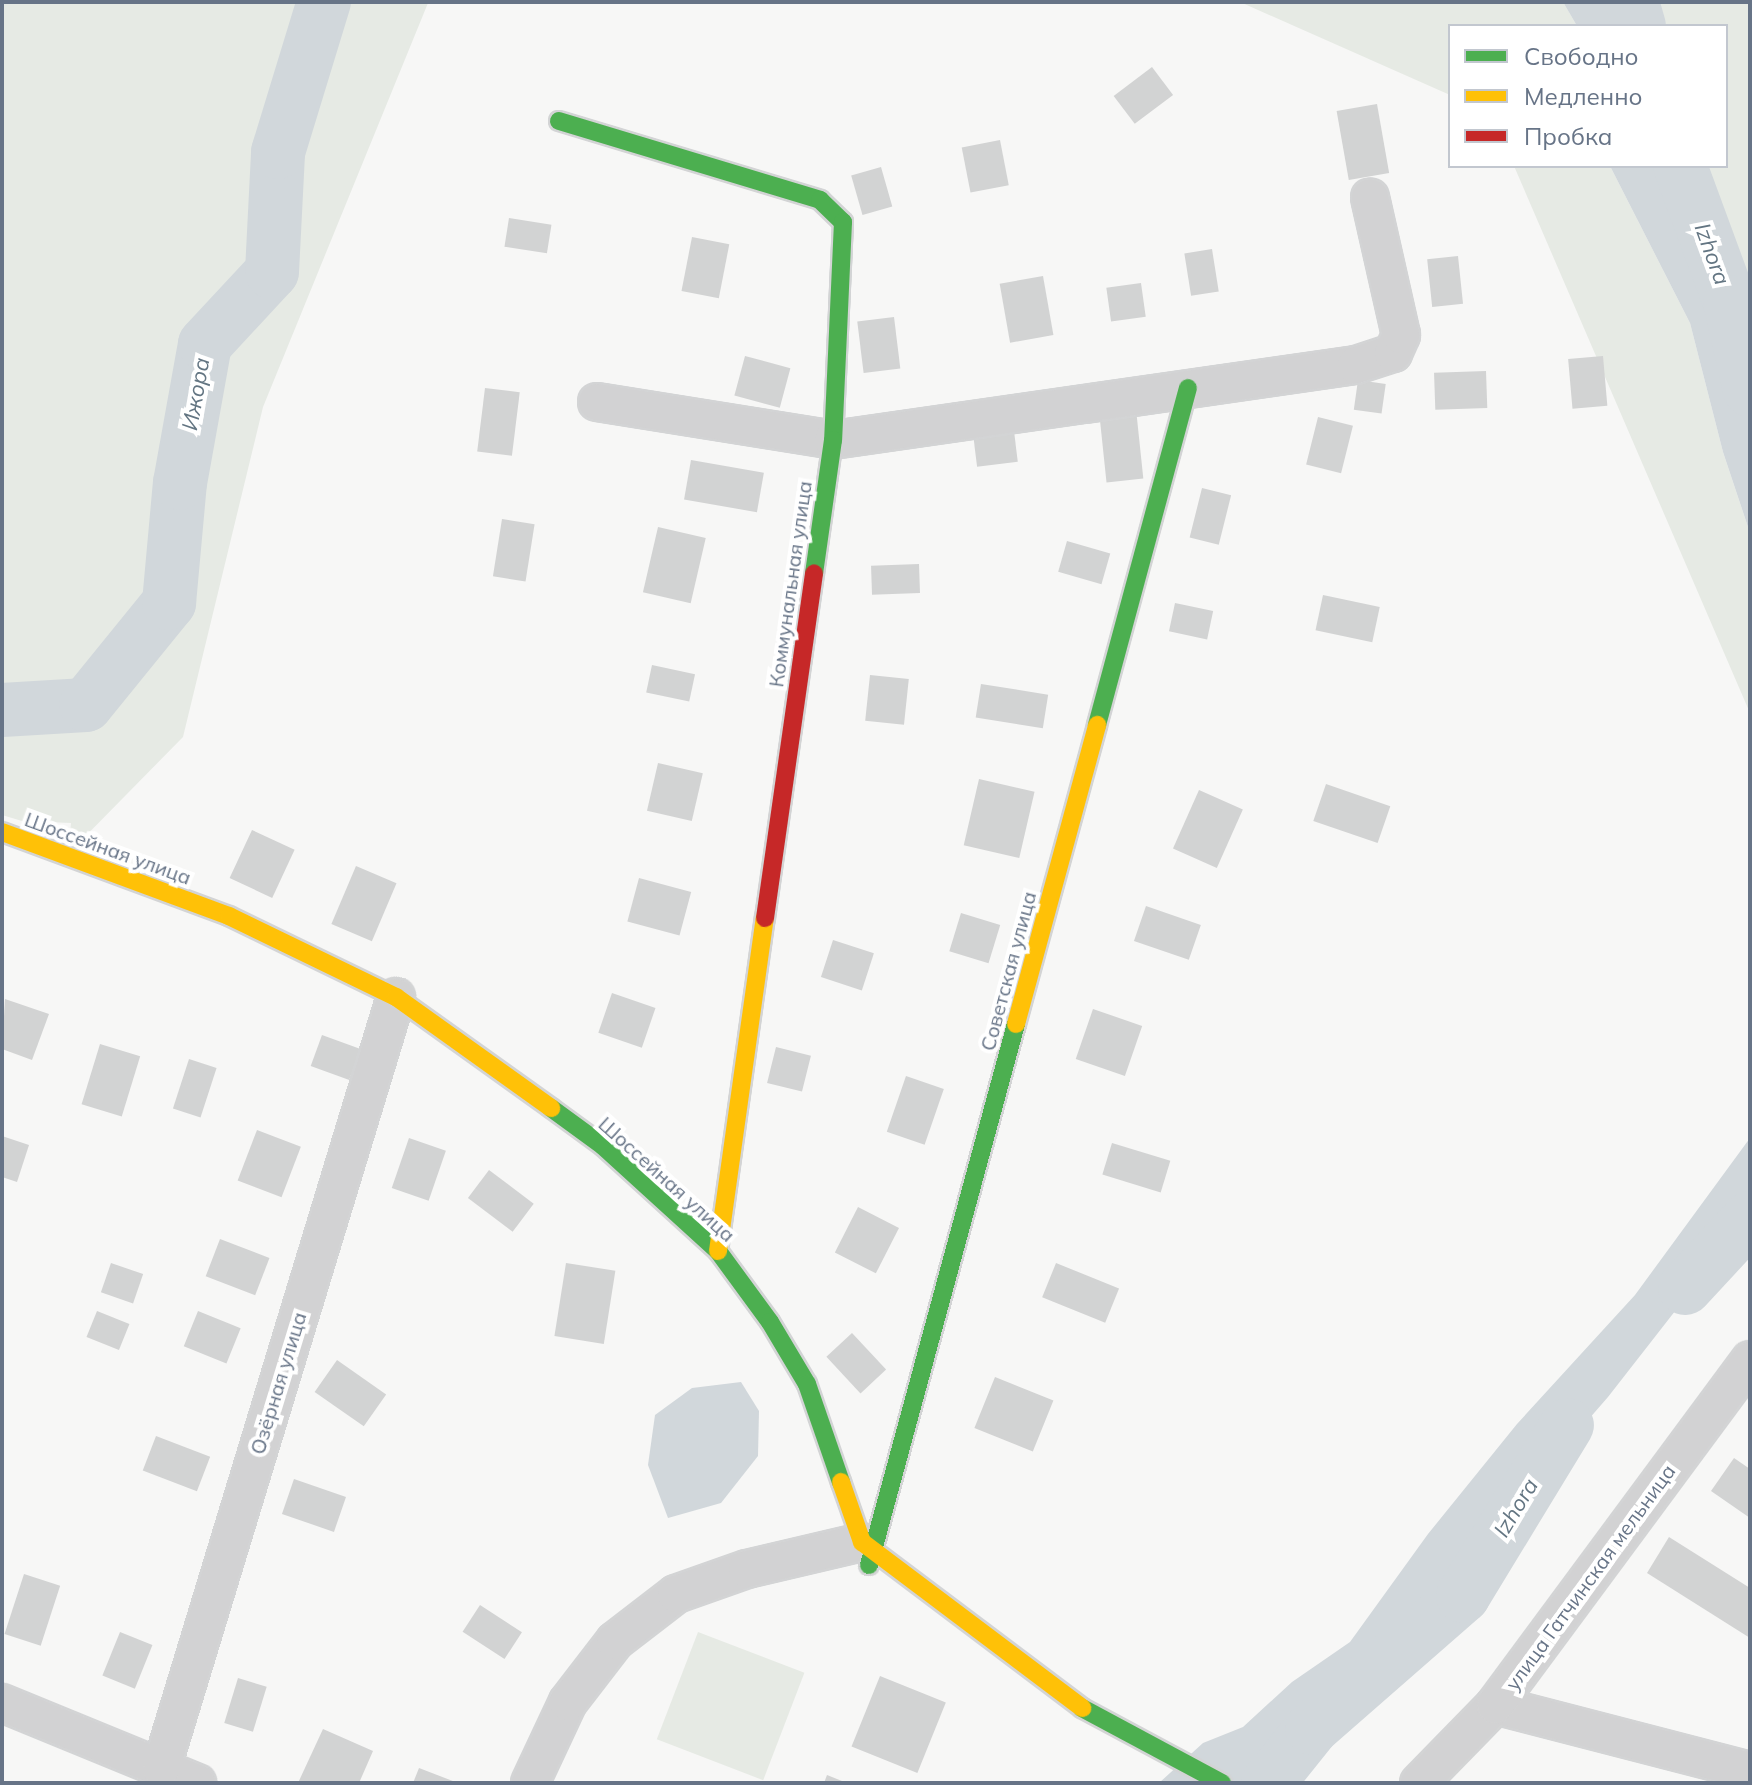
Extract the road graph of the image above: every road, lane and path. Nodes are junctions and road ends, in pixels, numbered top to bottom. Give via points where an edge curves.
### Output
1 (559, 121) dead end
2 (1370, 197) dead end
3 (1188, 388) junction
4 (597, 402) dead end
5 (833, 440) junction
6 (2, 832) edge
7 (396, 997) junction
8 (718, 1251) junction
9 (1750, 1360) edge
10 (868, 1553) junction
11 (2, 1703) edge
12 (1495, 1705) junction
13 (115, 1767) edge
14 (161, 1769) junction
15 (1750, 1771) edge
16 (197, 1783) edge
17 (530, 1783) edge
18 (1222, 1783) edge
19 (1419, 1783) edge

1 - 5 street, Коммунальная улица via 820,200 843,222
2 - 3 street via 1401,335 1393,353 1356,365
3 - 5 street
3 - 10 street, Советская улица
4 - 5 street
5 - 8 street, Коммунальная улица
6 - 7 street, Шоссейная улица via 229,916
7 - 8 street, Шоссейная улица via 603,1146
7 - 14 street, Озёрная улица
8 - 10 street, Шоссейная улица via 807,1384
9 - 12 street, улица Гатчинская мельница
10 - 17 street via 747,1569 676,1594 615,1641 568,1702
10 - 18 street via 905,1572 1090,1714
11 - 13 street
12 - 15 street
12 - 19 street, улица Гатчинская мельница
13 - 14 street
14 - 16 street

